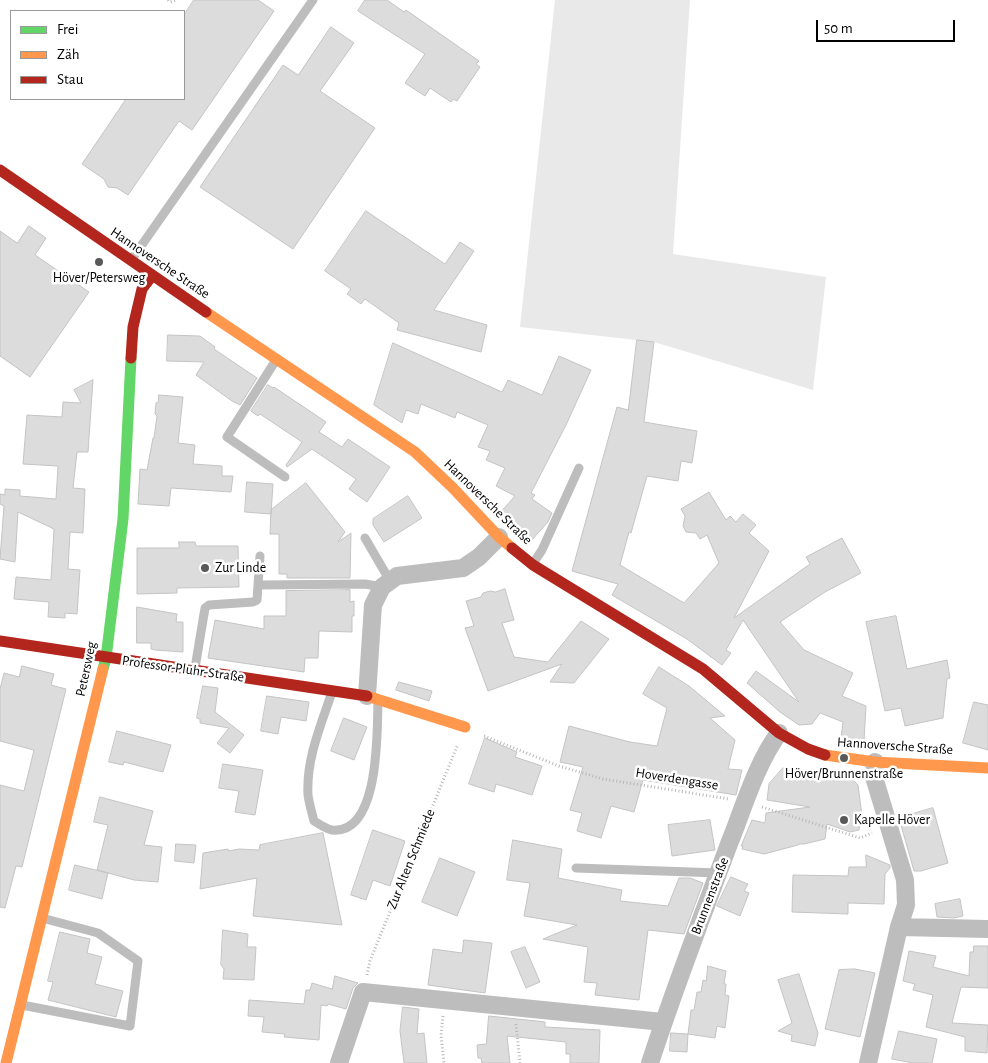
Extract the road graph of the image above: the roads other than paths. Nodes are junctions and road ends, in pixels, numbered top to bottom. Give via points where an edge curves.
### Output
1 (313, 0) edge
2 (0, 170) edge
3 (130, 261) junction
4 (152, 276) junction
5 (276, 360) junction
6 (579, 468) dead end
7 (285, 477) dead end
8 (499, 537) junction
9 (365, 538) dead end
10 (260, 556) dead end
11 (532, 565) junction
12 (386, 584) junction
13 (259, 585) junction
14 (0, 641) edge
15 (106, 658) junction
16 (194, 671) junction
17 (332, 691) junction
18 (372, 698) junction
19 (464, 727) road end
20 (779, 733) junction
21 (874, 762) junction
22 (988, 768) edge
23 (576, 868) dead end
24 (718, 873) junction
25 (42, 918) junction
26 (899, 927) junction
27 (988, 929) edge
28 (21, 1004) junction
29 (663, 1022) junction
30 (6, 1063) edge
31 (339, 1063) edge
32 (650, 1063) edge
33 (868, 1063) edge

1 - 3 lane
2 - 3 street, Hannoversche Straße
3 - 4 street, Hannoversche Straße
4 - 5 street, Hannoversche Straße
4 - 15 street, Petersweg via 142,289 133,327 123,519
5 - 7 lane via 227,437
5 - 8 street, Hannoversche Straße via 415,452
6 - 11 lane
8 - 11 street, Hannoversche Straße
8 - 12 street via 480,557 463,568 397,576
9 - 12 lane
10 - 13 lane
11 - 20 street, Hannoversche Straße via 703,669
12 - 13 lane
12 - 18 street via 373,605
13 - 16 lane via 257,600 253,602 208,605 205,608
14 - 15 street, Professor-Plühr-Straße
15 - 16 street, Professor-Plühr-Straße
15 - 25 street, Petersweg
16 - 17 street, Professor-Plühr-Straße
17 - 18 street, Professor-Plühr-Straße
17 - 18 lane via 308,775 308,796 314,821 330,830 346,829 360,817 370,790 374,770
18 - 19 street, Professor-Plühr-Straße
20 - 21 street, Hannoversche Straße via 828,756
20 - 24 street, Brunnenstraße via 771,743
21 - 22 street, Hannoversche Straße
21 - 26 street via 874,777 905,880 906,905
23 - 24 lane
24 - 29 street, Brunnenstraße
25 - 28 street, Petersweg
25 - 28 lane via 98,933 138,961 130,1026
26 - 27 street
26 - 33 street
28 - 30 street, Petersweg
29 - 31 street via 363,992
29 - 32 street, Brunnenstraße

